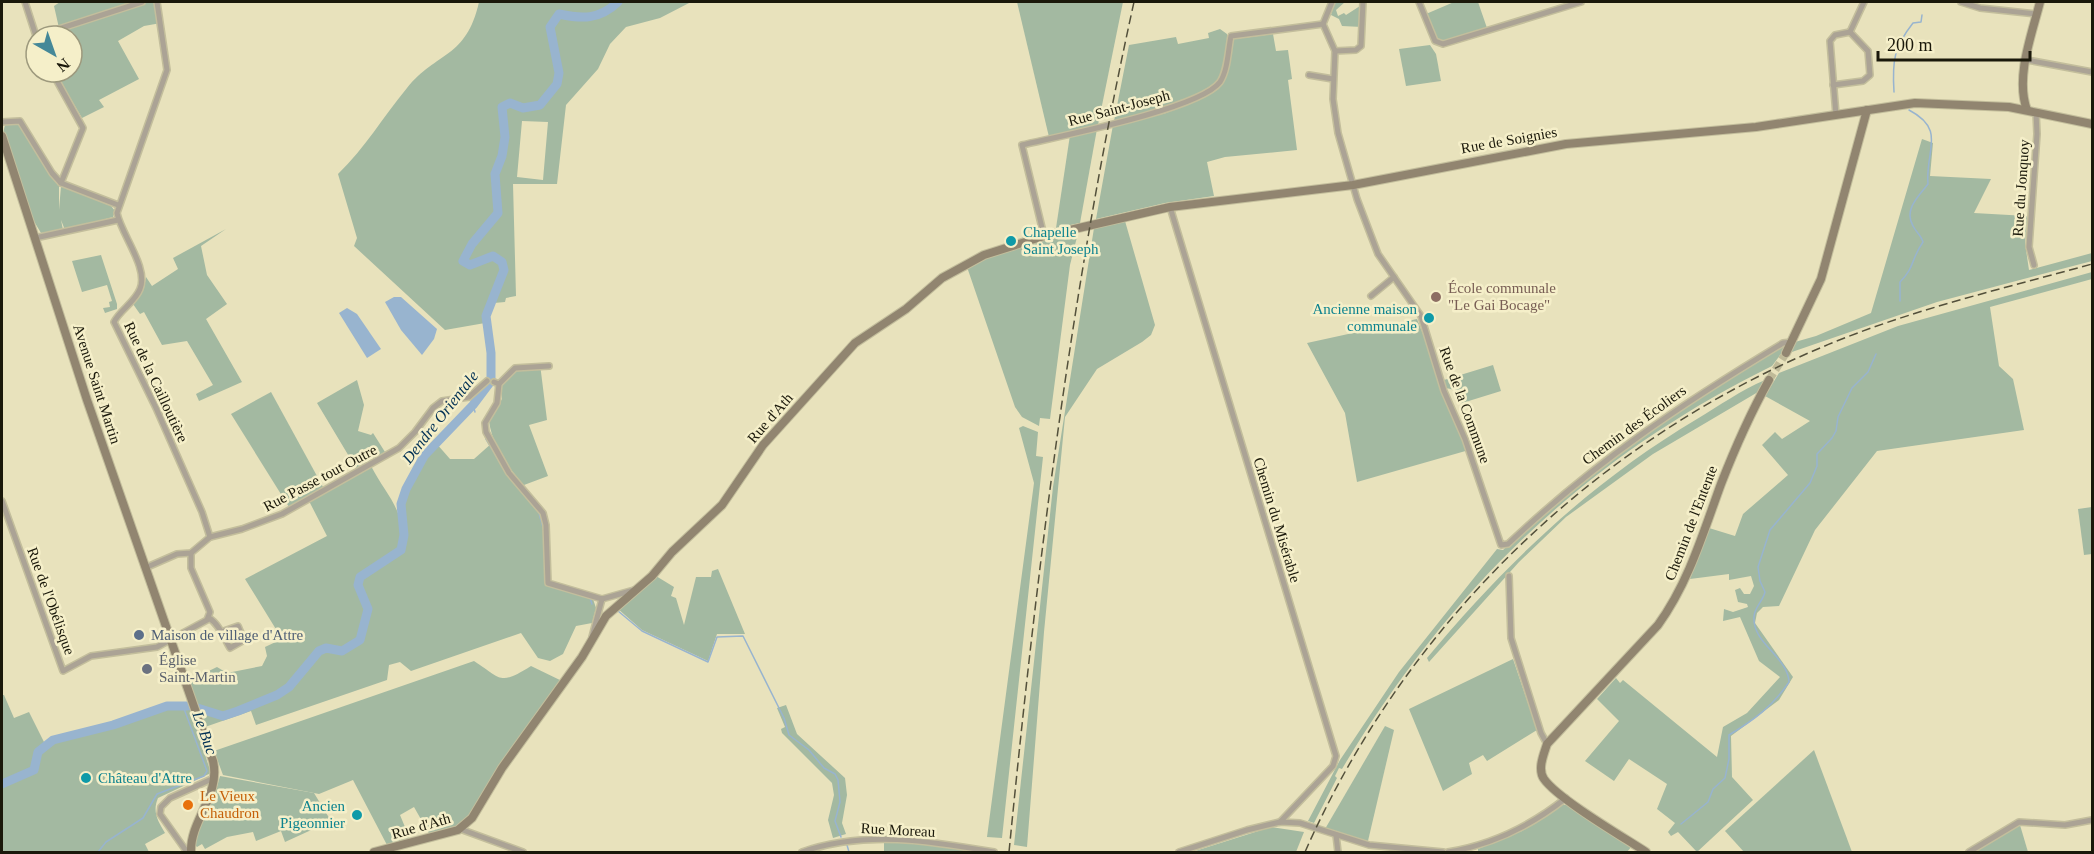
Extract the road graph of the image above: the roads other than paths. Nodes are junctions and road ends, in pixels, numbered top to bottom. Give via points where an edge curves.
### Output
1 (25, 2) edge
2 (142, 2) edge
3 (157, 2) edge
4 (1332, 2) edge
5 (1363, 2) edge
6 (1419, 2) edge
7 (1581, 2) edge
8 (1864, 2) edge
9 (1961, 2) edge
10 (2007, 2) edge
11 (2040, 2) edge
12 (2007, 10) junction
13 (2037, 14) junction
14 (33, 24) edge
15 (74, 24) edge
16 (1323, 24) junction
17 (1851, 32) junction
18 (1335, 51) junction
19 (2027, 60) junction
20 (2092, 72) edge
21 (1309, 75) dead end
22 (1333, 79) junction
23 (59, 84) edge
24 (1833, 85) junction
25 (2022, 109) junction
26 (1867, 110) junction
27 (2036, 112) junction
28 (1836, 115) junction
29 (2, 122) edge
30 (2092, 124) edge
31 (2, 135) edge
32 (61, 183) junction
33 (1353, 185) junction
34 (118, 205) junction
35 (1170, 207) junction
36 (118, 220) junction
37 (1044, 236) junction
38 (35, 238) junction
39 (2034, 265) dead end
40 (1394, 277) junction
41 (942, 278) joint
42 (1371, 296) dead end
43 (1792, 342) junction
44 (1786, 353) tunnel mouth
45 (549, 366) dead end
46 (1769, 380) tunnel mouth
47 (487, 381) dead end
48 (2, 501) edge
49 (210, 537) junction
50 (1503, 546) joint
51 (191, 553) junction
52 (146, 568) junction
53 (1509, 576) dead end
54 (634, 590) junction
55 (602, 599) junction
56 (209, 618) junction
57 (220, 632) junction
58 (591, 639) junction
59 (171, 640) junction
60 (1547, 744) junction
61 (214, 778) junction
62 (1566, 798) junction
63 (2092, 820) edge
64 (1280, 822) junction
65 (460, 829) junction
66 (1336, 835) junction
67 (189, 852) edge
68 (374, 852) edge
69 (523, 852) edge
70 (802, 852) edge
71 (994, 852) edge
72 (1179, 852) edge
73 (1338, 852) edge
74 (1443, 852) edge
75 (1448, 852) edge
76 (1646, 852) edge
77 (1969, 852) edge

1 - 14 street
2 - 15 street
3 - 34 street, Rue de la Cailloutière via 167,70
4 - 16 street
5 - 18 street via 1361,46
6 - 7 street via 1430,33 1443,44
8 - 17 street
9 - 12 street
10 - 12 street
11 - 13 street
12 - 13 street
13 - 19 street
16 - 18 street
16 - 37 street, Rue Saint-Joseph via 1231,36 1220,82 1168,110 1022,145
17 - 24 street via 1835,35 1830,41
17 - 24 street via 1868,51 1870,75 1863,81
18 - 22 street, Rue de la Commune
19 - 20 street
19 - 25 street
21 - 22 street
22 - 33 street, Rue de la Commune via 1338,133
23 - 32 street via 83,128
24 - 28 street
25 - 26 street, Rue de Soignies via 1915,103
25 - 27 street, Rue de Soignies
26 - 28 street, Rue de Soignies
26 - 43 street via 1821,279
27 - 30 street, Rue de Soignies
27 - 39 street, Rue du Jonquoy via 2029,247
28 - 33 street, Rue de Soignies via 1756,127 1566,144
29 - 32 street via 16,120 23,125
31 - 38 street, Avenue Saint Martin
32 - 34 street
33 - 35 street, Rue de Soignies
33 - 40 street, Rue de la Commune via 1375,248
34 - 36 street, Rue de la Cailloutière
35 - 37 street, Rue de Soignies
35 - 64 street, Chemin du Misérable via 1336,756 1333,766
36 - 38 street
36 - 49 street, Rue de la Cailloutière via 142,279 136,296 114,322 156,408
37 - 41 street, Rue de Soignies via 984,255
38 - 52 street, Avenue Saint Martin
40 - 42 street
40 - 50 street, Rue de la Commune via 1421,316 1444,391
41 - 54 street, Rue d'Ath via 906,309 855,343 763,445 722,506
43 - 44 street
43 - 50 street, Chemin des Écoliers via 1661,419 1569,488
45 - 55 street via 515,368 496,383 497,403 485,423 486,432 509,473 543,513 548,584
46 - 60 street, Chemin de l'Entente via 1734,449 1690,570 1673,604
47 - 49 street, Rue Passe tout Outre via 469,397 442,401 409,439 388,455 273,518
48 - 59 street, Rue de l'Obélisque via 63,671 91,656 146,650
49 - 51 street, Rue Passe tout Outre
51 - 52 street, Rue Passe tout Outre via 177,554
51 - 56 street via 191,567
52 - 59 street, Avenue Saint Martin
53 - 60 street via 1515,656
54 - 55 street, Rue d'Ath
54 - 58 street, Rue d'Ath via 606,616
55 - 58 street, Rue d'Ath
56 - 57 street
56 - 59 street
57 - 57 street via 238,626 244,640 230,648
58 - 65 street, Rue d'Ath via 472,818
59 - 61 street, Avenue Saint Martin via 213,761
60 - 62 street via 1544,780
61 - 67 street
61 - 67 street via 170,798 161,807 160,814
62 - 75 street via 1520,828 1472,848
62 - 76 street
63 - 77 street via 2065,825 2019,822
64 - 66 street
64 - 72 street
65 - 68 street, Rue d'Ath
65 - 69 street
66 - 73 street
66 - 74 street via 1369,845
70 - 71 street, Rue Moreau via 852,840 876,839

